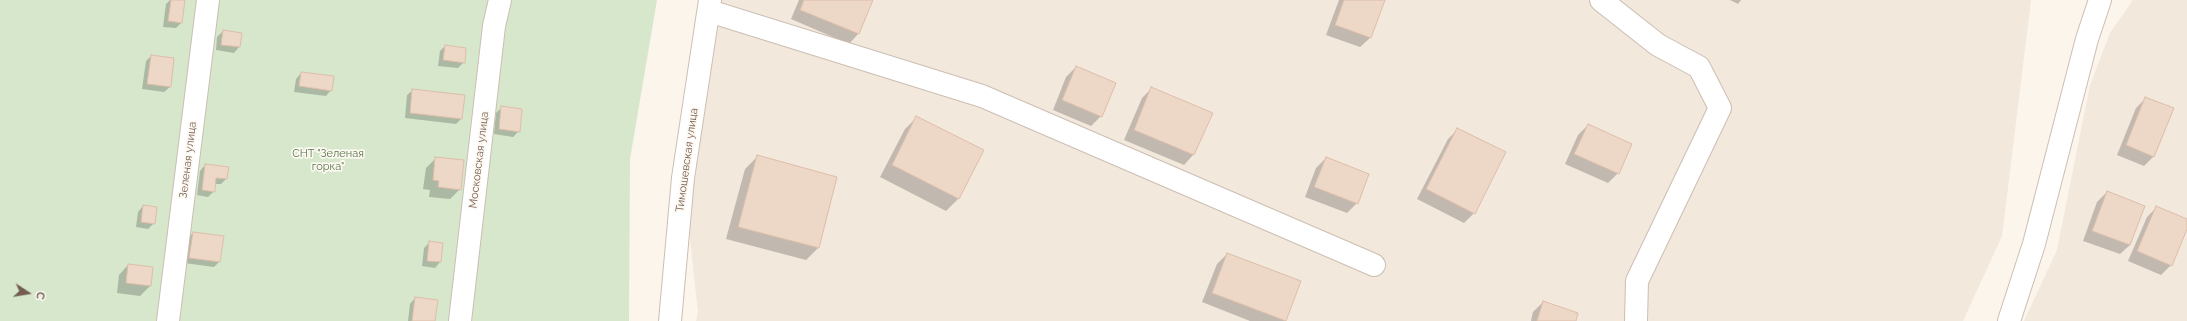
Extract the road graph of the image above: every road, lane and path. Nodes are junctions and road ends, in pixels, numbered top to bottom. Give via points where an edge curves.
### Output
1 (208, 0) edge
2 (500, 0) edge
3 (1601, 0) edge
4 (2100, 0) edge
5 (710, 5) edge
6 (1374, 265) dead end
7 (168, 321) edge
8 (460, 321) edge
9 (670, 321) edge
10 (1636, 321) edge
11 (2009, 321) edge

1 - 7 street, Зеленая улица
2 - 8 street, Московская улица via 494,26
3 - 10 street via 1658,45 1699,67 1720,108 1637,281
4 - 11 street via 2087,39 2034,244
5 - 6 street via 982,96
5 - 9 street, Тимошевская улица via 683,178

